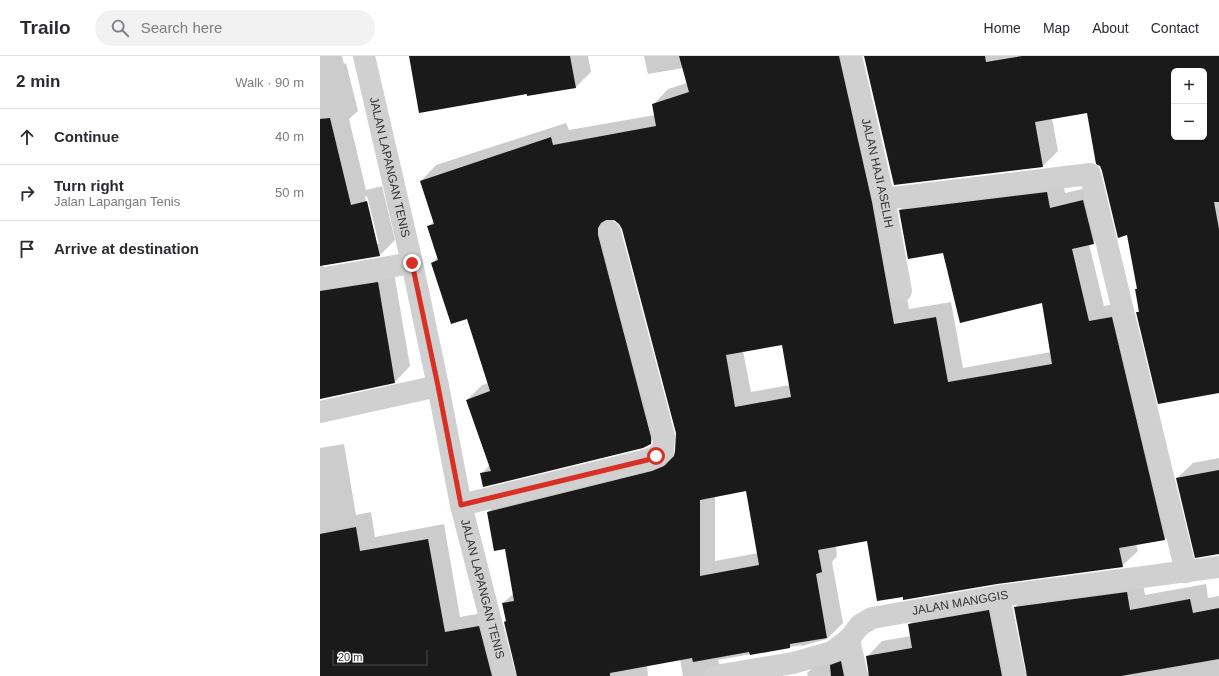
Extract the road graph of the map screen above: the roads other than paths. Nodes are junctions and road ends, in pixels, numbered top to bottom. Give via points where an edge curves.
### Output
1 (364, 56) edge
2 (852, 56) edge
3 (884, 199) junction
4 (610, 232) dead end
5 (412, 263) junction
6 (320, 279) edge
7 (901, 291) dead end
8 (438, 386) junction
9 (320, 412) edge
10 (461, 505) junction
11 (1219, 567) edge
12 (1186, 572) junction
13 (999, 596) junction
14 (849, 639) junction
15 (505, 676) edge
16 (715, 676) edge
17 (858, 676) edge
18 (1015, 676) edge

1 - 5 street, JALAN LAPANGAN TENIS
2 - 3 street, JALAN HAJI ASELIH
3 - 7 street, JALAN HAJI ASELIH
3 - 12 street via 1090,174
4 - 10 street via 664,436 663,450 647,460
5 - 6 street
5 - 8 street, JALAN LAPANGAN TENIS
8 - 9 street
8 - 10 street, JALAN LAPANGAN TENIS
10 - 15 street, JALAN LAPANGAN TENIS
11 - 12 street, JALAN MANGGIS
12 - 13 street, JALAN MANGGIS
13 - 14 street, JALAN MANGGIS via 872,618 860,625
13 - 18 street
14 - 16 street, JALAN MANGGIS via 832,652 792,663
14 - 17 street

